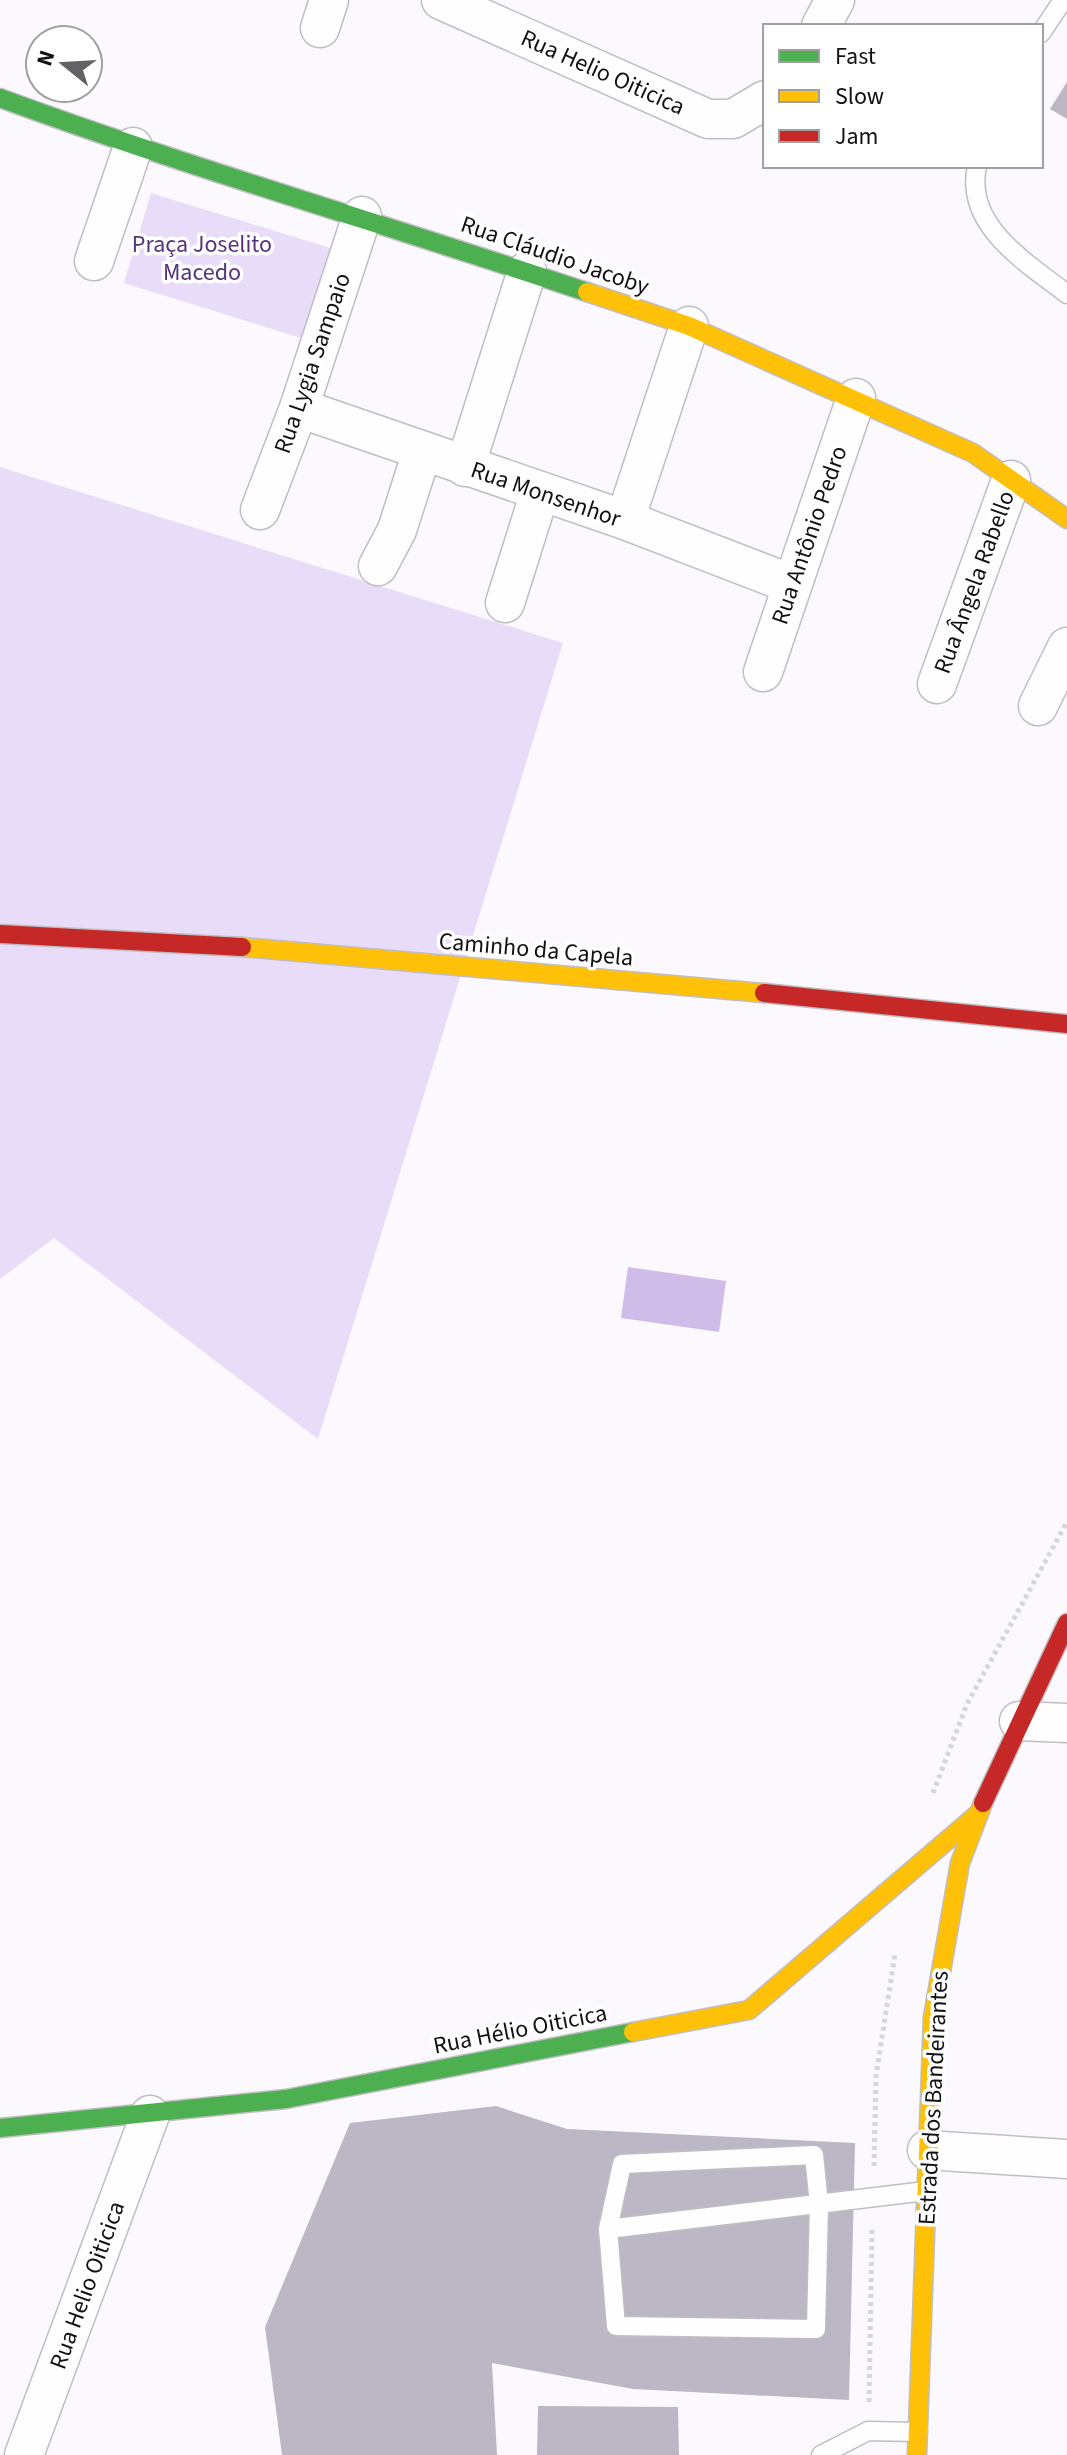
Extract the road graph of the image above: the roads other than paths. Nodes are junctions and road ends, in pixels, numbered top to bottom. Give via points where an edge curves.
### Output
1 (441, 0) edge
2 (835, 0) edge
3 (1063, 0) edge
4 (822, 24) edge
5 (1043, 30) edge
6 (0, 98) edge
7 (763, 101) edge
8 (133, 147) junction
9 (977, 168) edge
10 (362, 216) junction
11 (94, 261) dead end
12 (527, 271) junction
13 (1067, 294) edge
14 (689, 326) junction
15 (856, 398) junction
16 (299, 408) junction
17 (422, 452) junction
18 (465, 467) junction
19 (1011, 480) junction
20 (540, 492) junction
21 (260, 510) dead end
22 (1067, 519) edge
23 (625, 520) junction
24 (378, 566) dead end
25 (791, 584) junction
26 (505, 603) dead end
27 (1067, 647) edge
28 (763, 672) dead end
29 (937, 684) dead end
30 (1038, 706) dead end
31 (0, 934) edge
32 (1067, 1024) edge
33 (1067, 1623) edge
34 (1019, 1721) junction
35 (1067, 1723) edge
36 (979, 1813) junction
37 (150, 2115) junction
38 (0, 2128) edge
39 (927, 2150) junction
40 (1067, 2159) edge
41 (926, 2191) junction
42 (819, 2204) junction
43 (608, 2229) junction
44 (918, 2432) junction
45 (24, 2455) edge
46 (821, 2455) edge
47 (917, 2455) edge

1 - 7 street, Rua Helio Oiticica via 708,119 733,119
2 - 4 street
3 - 5 lane
6 - 8 street, Rua Cláudio Jacoby
8 - 10 street, Rua Cláudio Jacoby
8 - 11 street
9 - 13 lane via 975,199 990,228
10 - 12 street, Rua Cláudio Jacoby
10 - 16 street, Rua Lygia Sampaio
12 - 14 street, Rua Cláudio Jacoby
12 - 18 street
14 - 15 street, Rua Cláudio Jacoby
14 - 23 street
15 - 19 street, Rua Cláudio Jacoby via 973,453
15 - 25 street, Rua Antônio Pedro
16 - 17 street, Rua Monsenhor
16 - 21 street, Rua Lygia Sampaio
17 - 18 street, Rua Monsenhor
17 - 24 street via 397,530
18 - 20 street, Rua Monsenhor
19 - 22 street, Rua Cláudio Jacoby
19 - 29 street, Rua Ângela Rabello
20 - 23 street, Rua Monsenhor
20 - 26 street
23 - 25 street, Rua Monsenhor
25 - 28 street, Rua Antônio Pedro
27 - 30 street
31 - 32 street, Caminho da Capela via 173,941
33 - 34 street, Estrada dos Bandeirantes
34 - 35 street
34 - 36 street, Estrada dos Bandeirantes
36 - 37 street, Rua Hélio Oiticica via 749,2010 286,2099
36 - 39 street, Estrada dos Bandeirantes via 960,1863 939,1974
37 - 38 street, Rua Hélio Oiticica
37 - 45 street, Rua Helio Oiticica
39 - 40 street
39 - 41 street, Estrada dos Bandeirantes
41 - 42 lane
41 - 44 street, Estrada dos Bandeirantes
42 - 43 lane
42 - 43 lane via 814,2155 622,2164
42 - 43 lane via 816,2329 616,2326
44 - 46 lane via 868,2431
44 - 47 street, Estrada dos Bandeirantes

